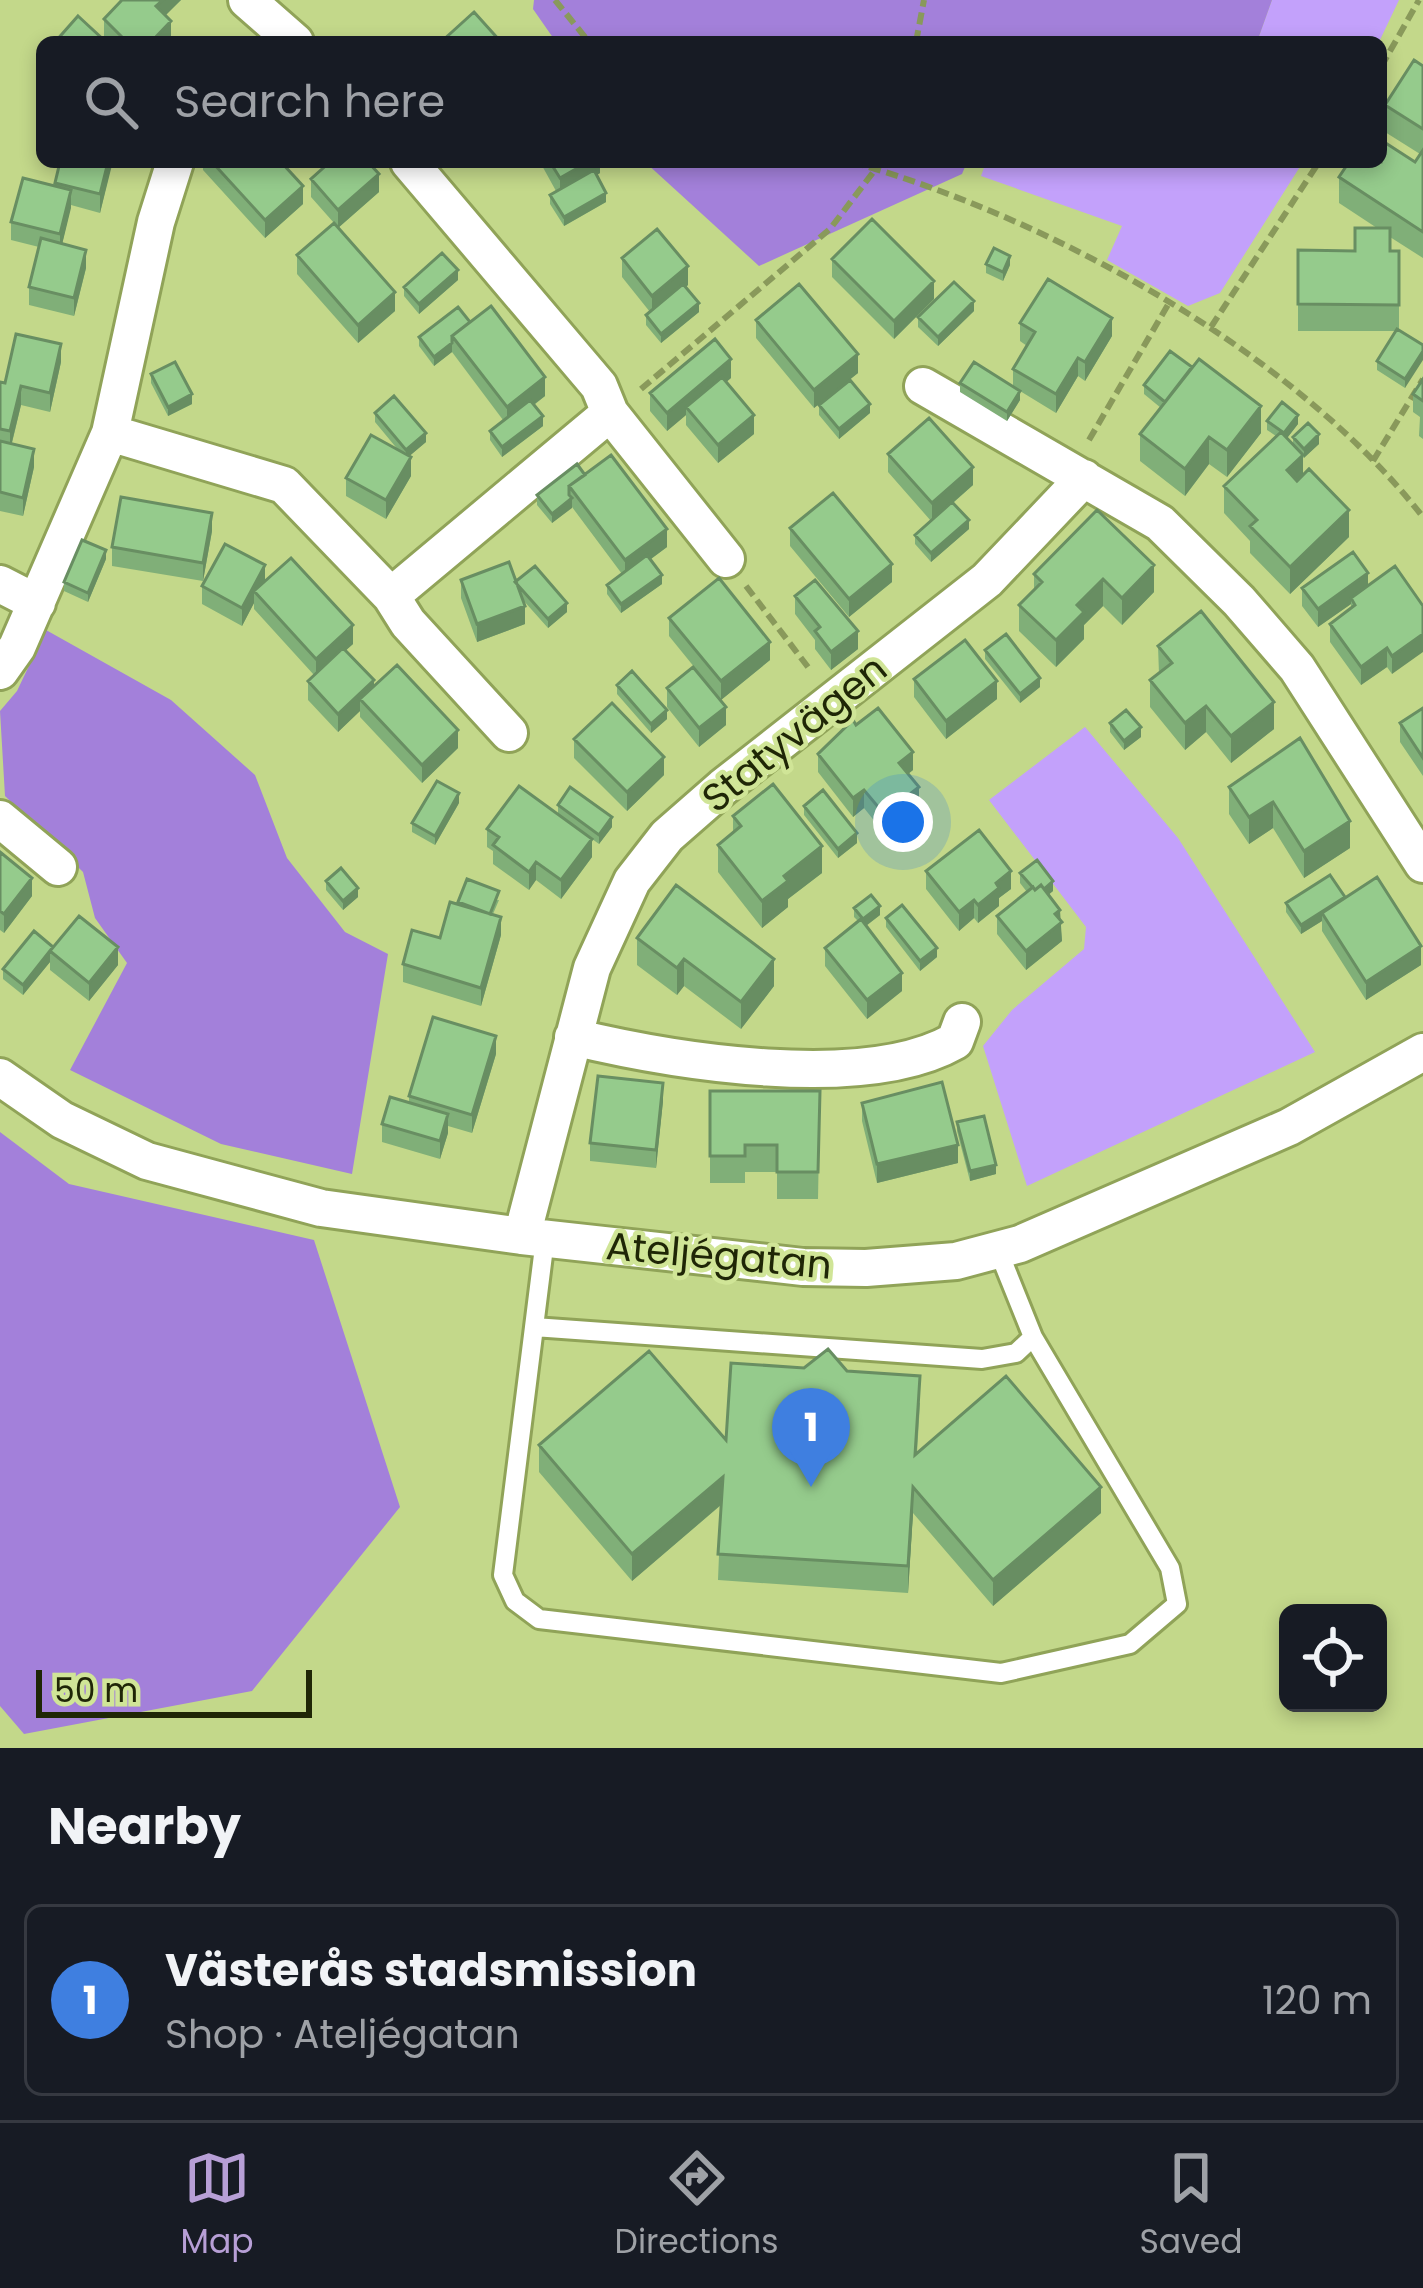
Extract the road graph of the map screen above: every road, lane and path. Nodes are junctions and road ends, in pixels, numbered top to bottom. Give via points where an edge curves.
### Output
1 (248, 0) edge
2 (555, 0) edge
3 (924, 0) edge
4 (1419, 0) edge
5 (276, 36) edge
6 (584, 36) edge
7 (917, 36) edge
8 (1387, 56) edge
9 (173, 168) edge
10 (414, 168) edge
11 (878, 168) edge
12 (885, 168) edge
13 (1315, 168) edge
14 (1169, 303) junction
15 (1211, 327) junction
16 (1423, 379) edge
17 (923, 386) dead end
18 (610, 413) junction
19 (110, 433) junction
20 (1373, 461) junction
21 (1084, 478) junction
22 (1423, 517) edge
23 (725, 559) joint
24 (0, 584) edge
25 (391, 596) junction
26 (37, 603) junction
27 (0, 671) edge
28 (833, 700) junction
29 (508, 733) dead end
30 (0, 819) edge
31 (1423, 864) edge
32 (58, 867) dead end
33 (962, 1022) dead end
34 (573, 1036) junction
35 (1423, 1052) edge
36 (0, 1077) edge
37 (533, 1237) junction
38 (998, 1250) junction
39 (534, 1327) junction
40 (1033, 1336) junction

1 - 5 street
2 - 6 path
3 - 7 path
4 - 8 path
9 - 19 street
10 - 18 street via 599,386
11 - 18 path via 830,229
12 - 14 path via 1066,243
13 - 15 path
14 - 15 path
14 - 21 path via 1083,452
15 - 20 path
16 - 20 path
17 - 21 street
18 - 23 street
18 - 25 street
19 - 25 street via 284,485
19 - 26 street
20 - 22 path
21 - 28 street, Statyvägen via 987,580
21 - 31 street via 1160,523 1239,601 1297,668
23 - 28 path
24 - 26 street
25 - 29 street
26 - 27 street
28 - 34 street, Statyvägen via 655,851 605,935
30 - 32 street
33 - 34 street via 956,1041 928,1056 864,1066 783,1068 638,1053
34 - 37 street, Statyvägen
35 - 38 street, Ateljégatan via 1289,1126
36 - 37 street, Ateljégatan via 62,1120 169,1168 321,1208
37 - 38 street, Ateljégatan via 802,1267 956,1261
37 - 39 lane
38 - 40 lane
39 - 40 lane via 982,1359 1016,1353
39 - 40 lane via 503,1576 527,1610 538,1618 1001,1673 1130,1644 1177,1604 1170,1568

